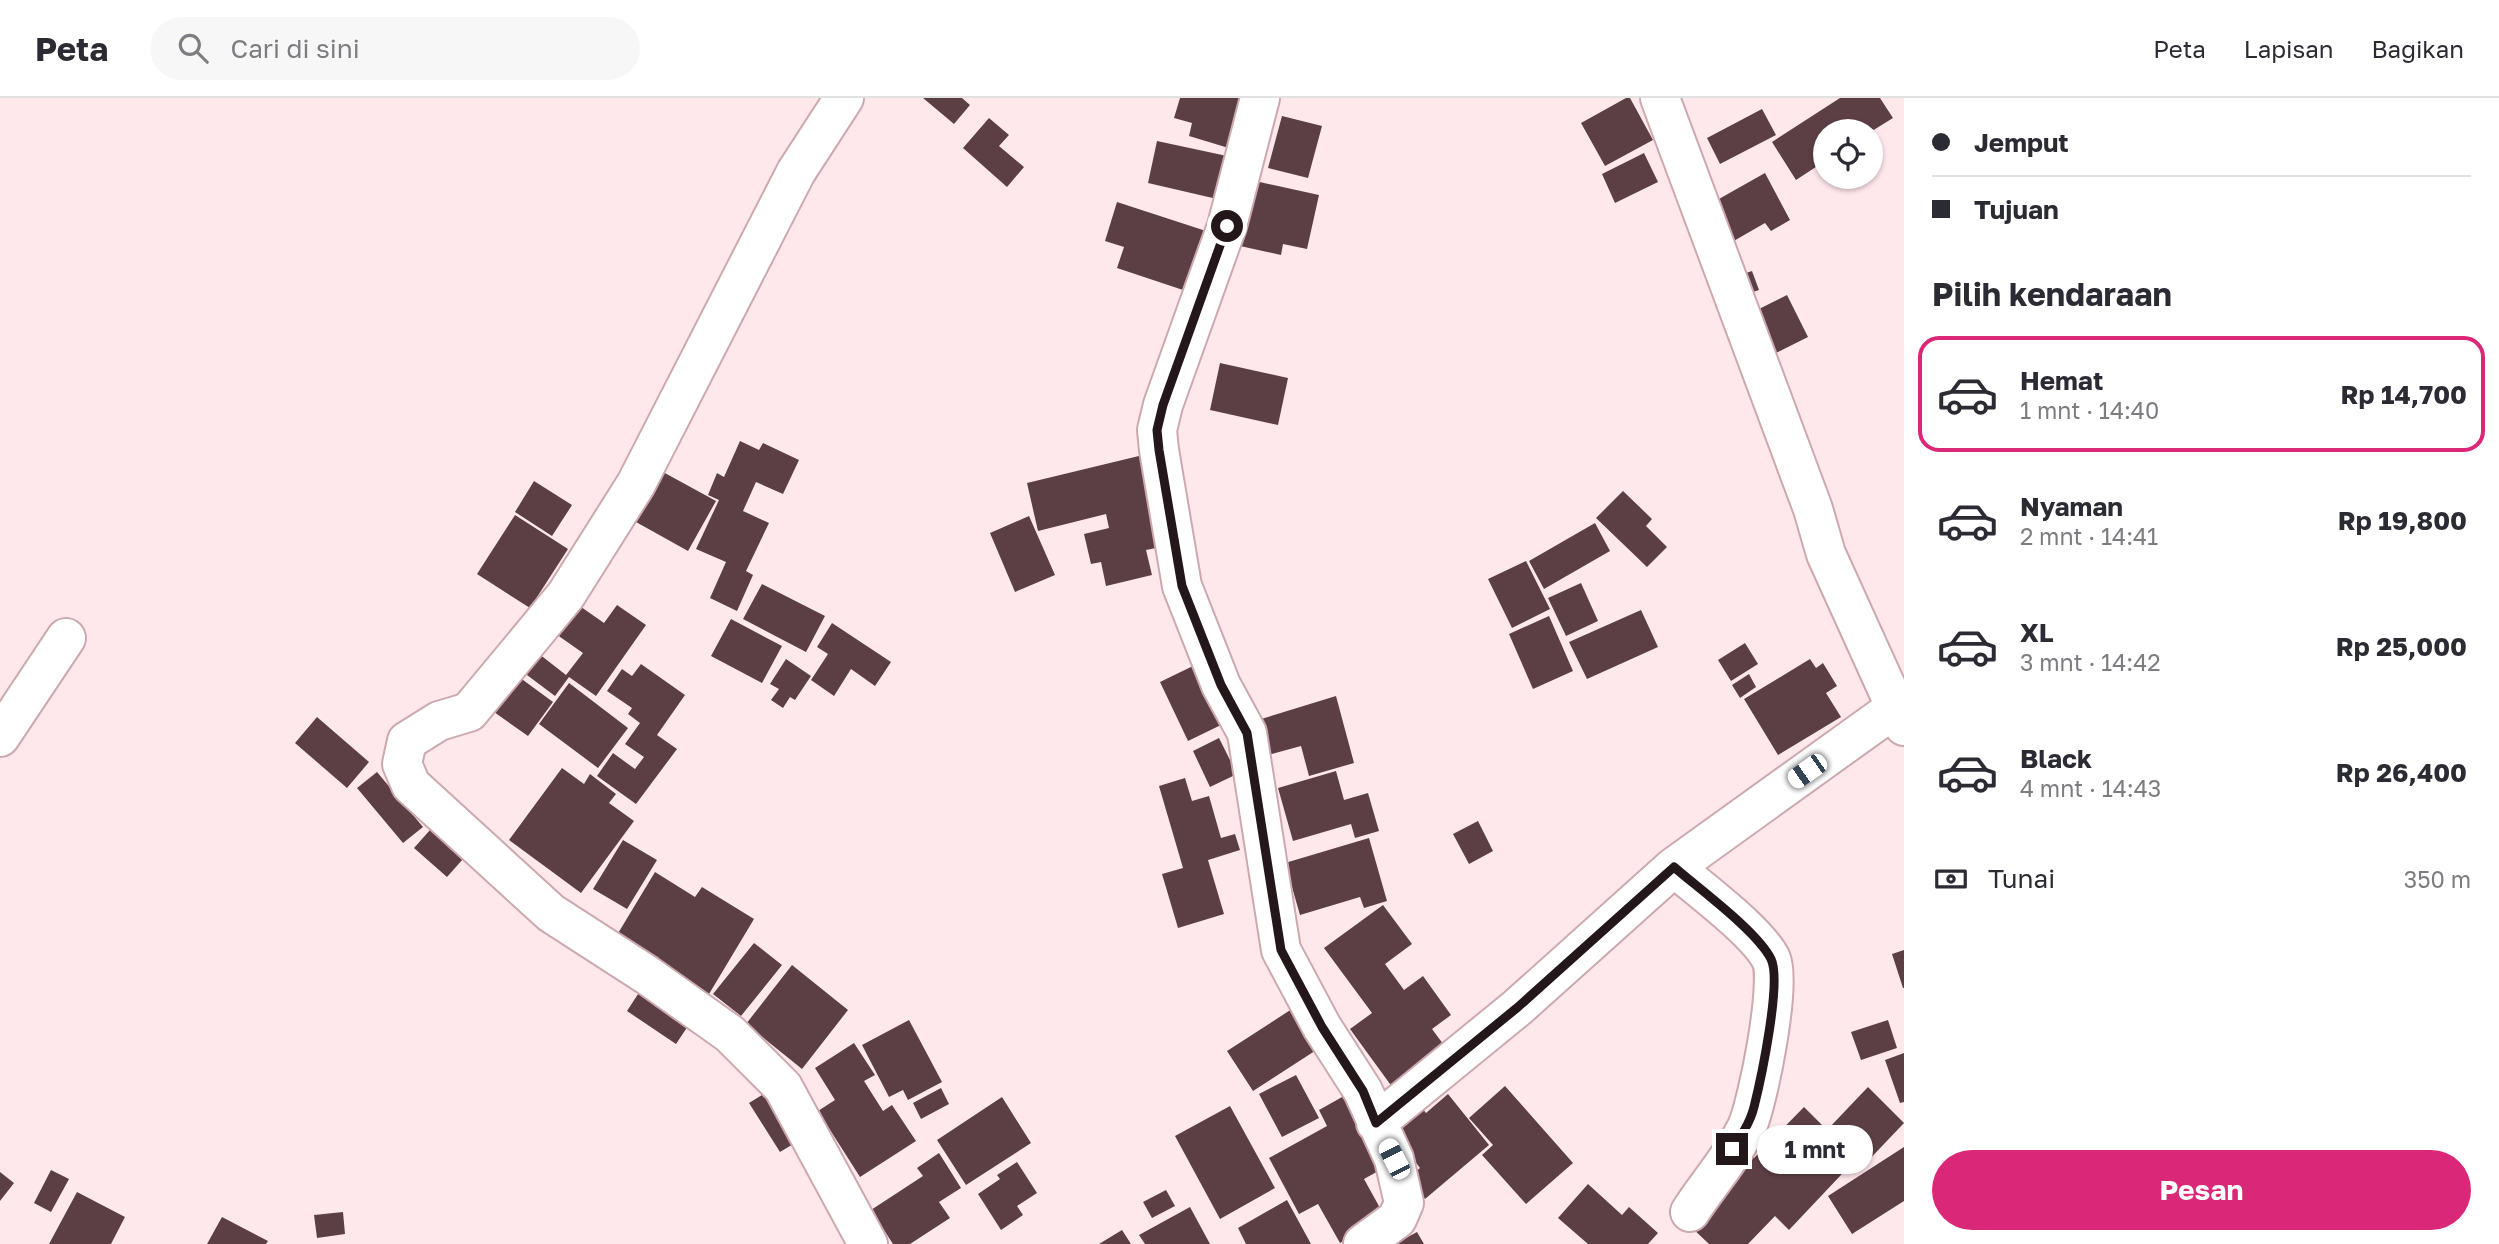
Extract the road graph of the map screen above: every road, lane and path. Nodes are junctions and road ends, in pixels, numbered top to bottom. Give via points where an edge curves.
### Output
1 (844, 98) edge
2 (1260, 98) edge
3 (1660, 98) edge
4 (66, 638) dead end
5 (1900, 717) edge
6 (8, 725) edge
7 (1674, 867) junction
8 (1376, 1123) junction
9 (1690, 1212) dead end
10 (868, 1244) edge
11 (1363, 1244) edge

1 - 10 street via 796,172 636,484 566,595 469,712 439,721 407,741 402,764 411,785 551,913 730,1034 783,1087
2 - 8 street via 1227,226 1163,405 1157,430 1159,450 1182,586 1221,685 1247,733 1281,950 1363,1091
3 - 5 street via 1826,554
4 - 6 street
5 - 7 street
7 - 8 street via 1518,1007
7 - 9 street via 1753,937 1775,970 1754,1107 1746,1128
8 - 11 street via 1394,1159 1404,1203 1397,1219

